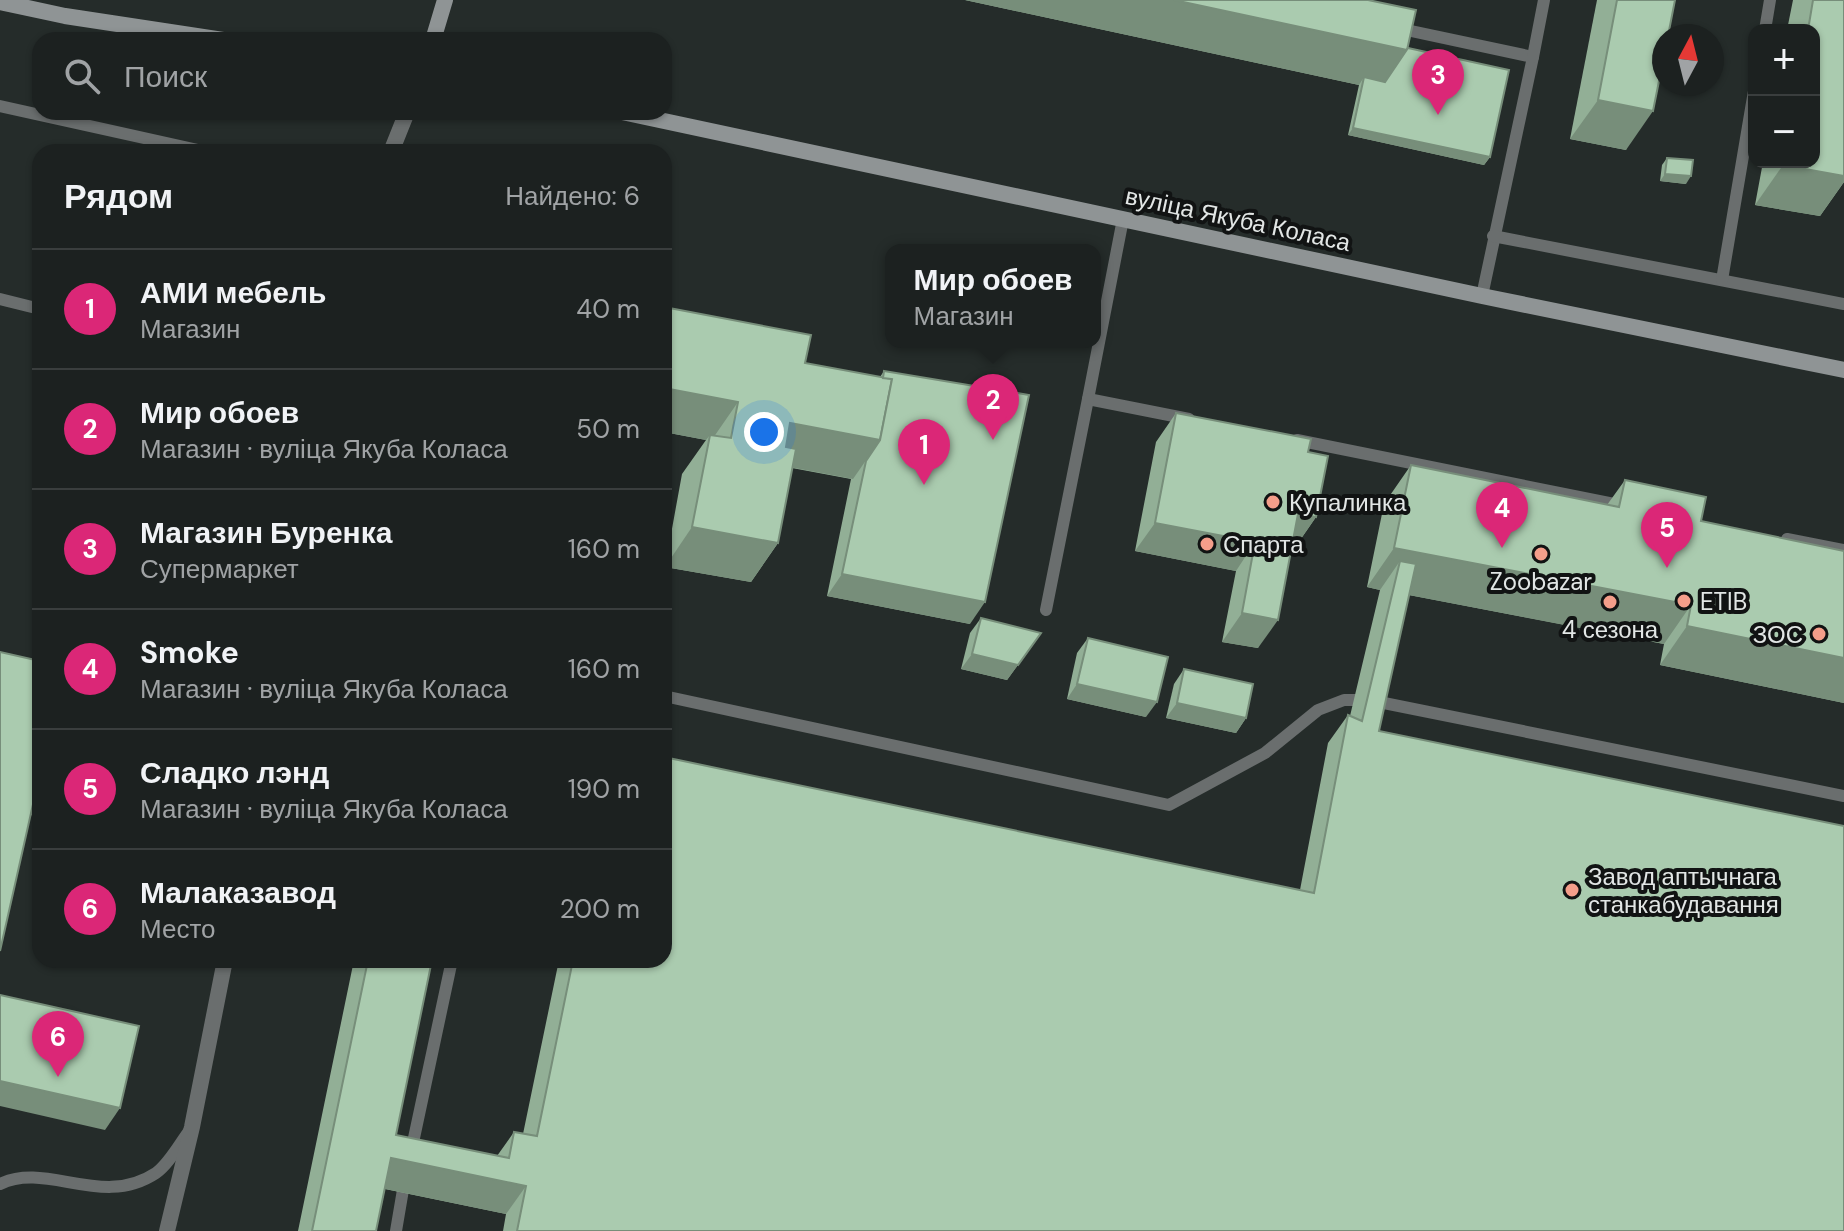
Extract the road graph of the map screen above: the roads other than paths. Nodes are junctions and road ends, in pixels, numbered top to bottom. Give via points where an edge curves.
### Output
1 (445, 0) edge
2 (1544, 0) edge
3 (1770, 0) edge
4 (0, 2) edge
5 (1377, 24) edge
6 (1766, 24) edge
7 (170, 32) edge
8 (435, 32) edge
9 (1533, 57) junction
10 (1753, 96) edge
11 (0, 106) edge
12 (32, 113) edge
13 (63, 120) edge
14 (404, 120) edge
15 (659, 120) edge
16 (171, 144) edge
17 (394, 144) edge
18 (1123, 219) junction
19 (1493, 236) junction
20 (1722, 280) junction
21 (1482, 296) junction
22 (0, 299) edge
23 (1844, 304) edge
24 (32, 307) edge
25 (1101, 332) edge
26 (1098, 348) edge
27 (1844, 370) edge
28 (1088, 399) junction
29 (1196, 420) edge
30 (1288, 439) edge
31 (1643, 510) edge
32 (1767, 535) edge
33 (1844, 550) edge
34 (1046, 610) dead end
35 (672, 698) edge
36 (1844, 796) edge
37 (223, 968) edge
38 (450, 968) edge
39 (192, 1127) junction
40 (0, 1184) edge
41 (167, 1231) edge
42 (396, 1231) edge

1 - 8 main road
2 - 9 lane
3 - 6 lane
4 - 7 main road
5 - 9 lane
9 - 19 lane
10 - 20 lane
11 - 12 lane
13 - 16 lane
14 - 17 street
15 - 18 main road, вуліца Якуба Коласа
18 - 21 main road, вуліца Якуба Коласа
18 - 25 lane
19 - 20 lane
19 - 21 lane
20 - 23 lane
21 - 27 main road, вуліца Якуба Коласа
22 - 24 lane
26 - 28 lane
28 - 29 lane
28 - 34 lane
30 - 31 lane
32 - 33 lane
35 - 36 lane via 1169,805 1265,753 1318,710 1344,700 1369,700
37 - 39 street
38 - 42 lane
39 - 40 lane via 158,1172 126,1188 42,1179
39 - 41 street

